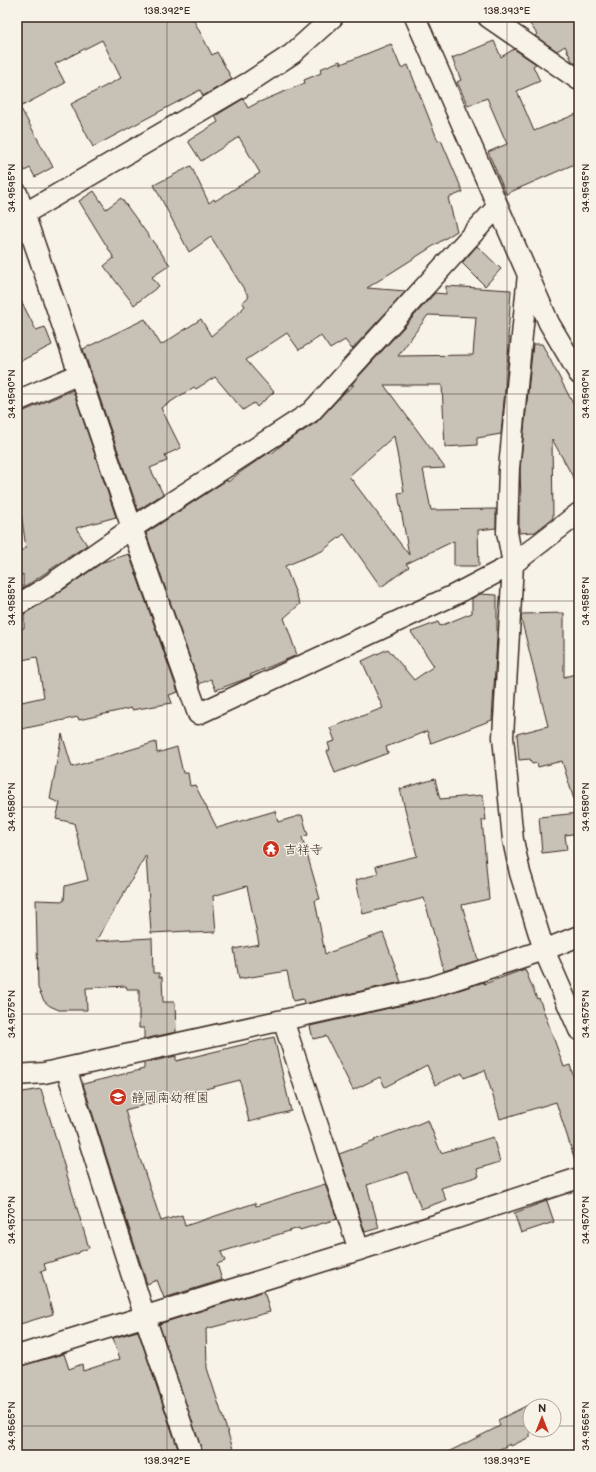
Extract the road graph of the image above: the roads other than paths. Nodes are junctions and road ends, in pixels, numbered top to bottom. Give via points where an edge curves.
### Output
1 (333, 17) edge
2 (415, 17) edge
3 (488, 17) edge
4 (579, 80) edge
5 (17, 193) edge
6 (498, 206) junction
7 (20, 216) edge
8 (528, 274) junction
9 (79, 374) junction
10 (579, 374) edge
11 (17, 402) edge
12 (579, 514) edge
13 (132, 528) junction
14 (513, 564) junction
15 (17, 605) edge
16 (579, 936) edge
17 (544, 950) junction
18 (283, 1020) junction
19 (579, 1030) edge
20 (66, 1068) junction
21 (17, 1075) edge
22 (579, 1178) edge
23 (359, 1250) junction
24 (146, 1317) junction
25 (17, 1356) edge
26 (192, 1455) edge

1 - 7 street via 292,54 248,83
2 - 6 street
3 - 4 street
5 - 7 street
6 - 8 street
6 - 13 street via 311,412
7 - 9 street
8 - 10 street via 549,323
8 - 14 street via 509,468 507,532
9 - 11 street
9 - 13 street
12 - 14 street
13 - 14 street via 198,714 447,598
13 - 15 street via 47,588
14 - 17 street via 503,736 513,840 520,873
16 - 17 street
17 - 18 street via 432,987
17 - 19 street
18 - 20 street
18 - 23 street
20 - 21 street
20 - 24 street
22 - 23 street
23 - 24 street
24 - 25 street
24 - 26 street

